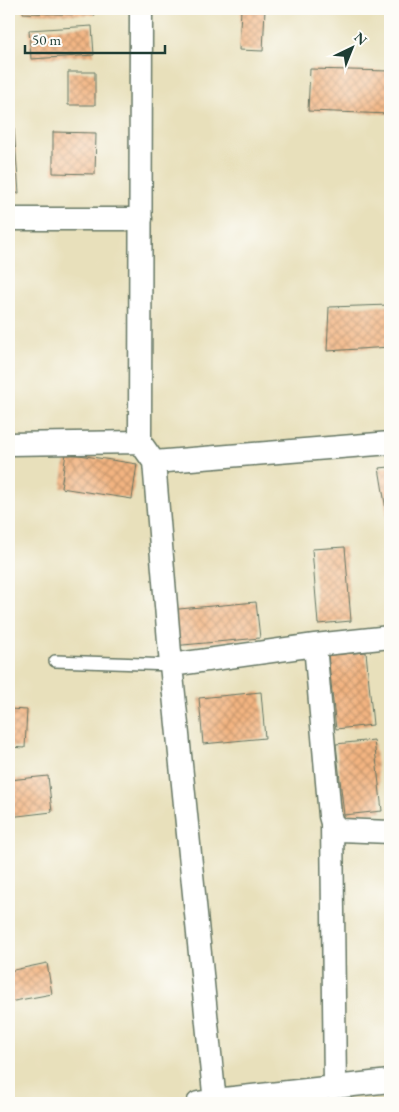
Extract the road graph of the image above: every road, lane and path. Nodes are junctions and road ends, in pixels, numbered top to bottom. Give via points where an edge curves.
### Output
1 (141, 9) edge
2 (9, 218) edge
3 (141, 219) junction
4 (140, 442) junction
5 (390, 443) edge
6 (9, 444) edge
7 (154, 462) junction
8 (390, 637) edge
9 (315, 645) junction
10 (55, 660) dead end
11 (171, 665) junction
12 (332, 823) junction
13 (390, 832) edge
14 (390, 1080) edge
15 (336, 1087) junction
16 (209, 1102) edge

1 - 3 street
2 - 3 street
3 - 4 street
4 - 6 street
4 - 7 street
5 - 7 street
7 - 11 street
8 - 9 street
9 - 11 street
9 - 12 street
10 - 11 lane
11 - 16 street
12 - 13 street via 340,830
12 - 15 street
14 - 15 street
15 - 16 street

